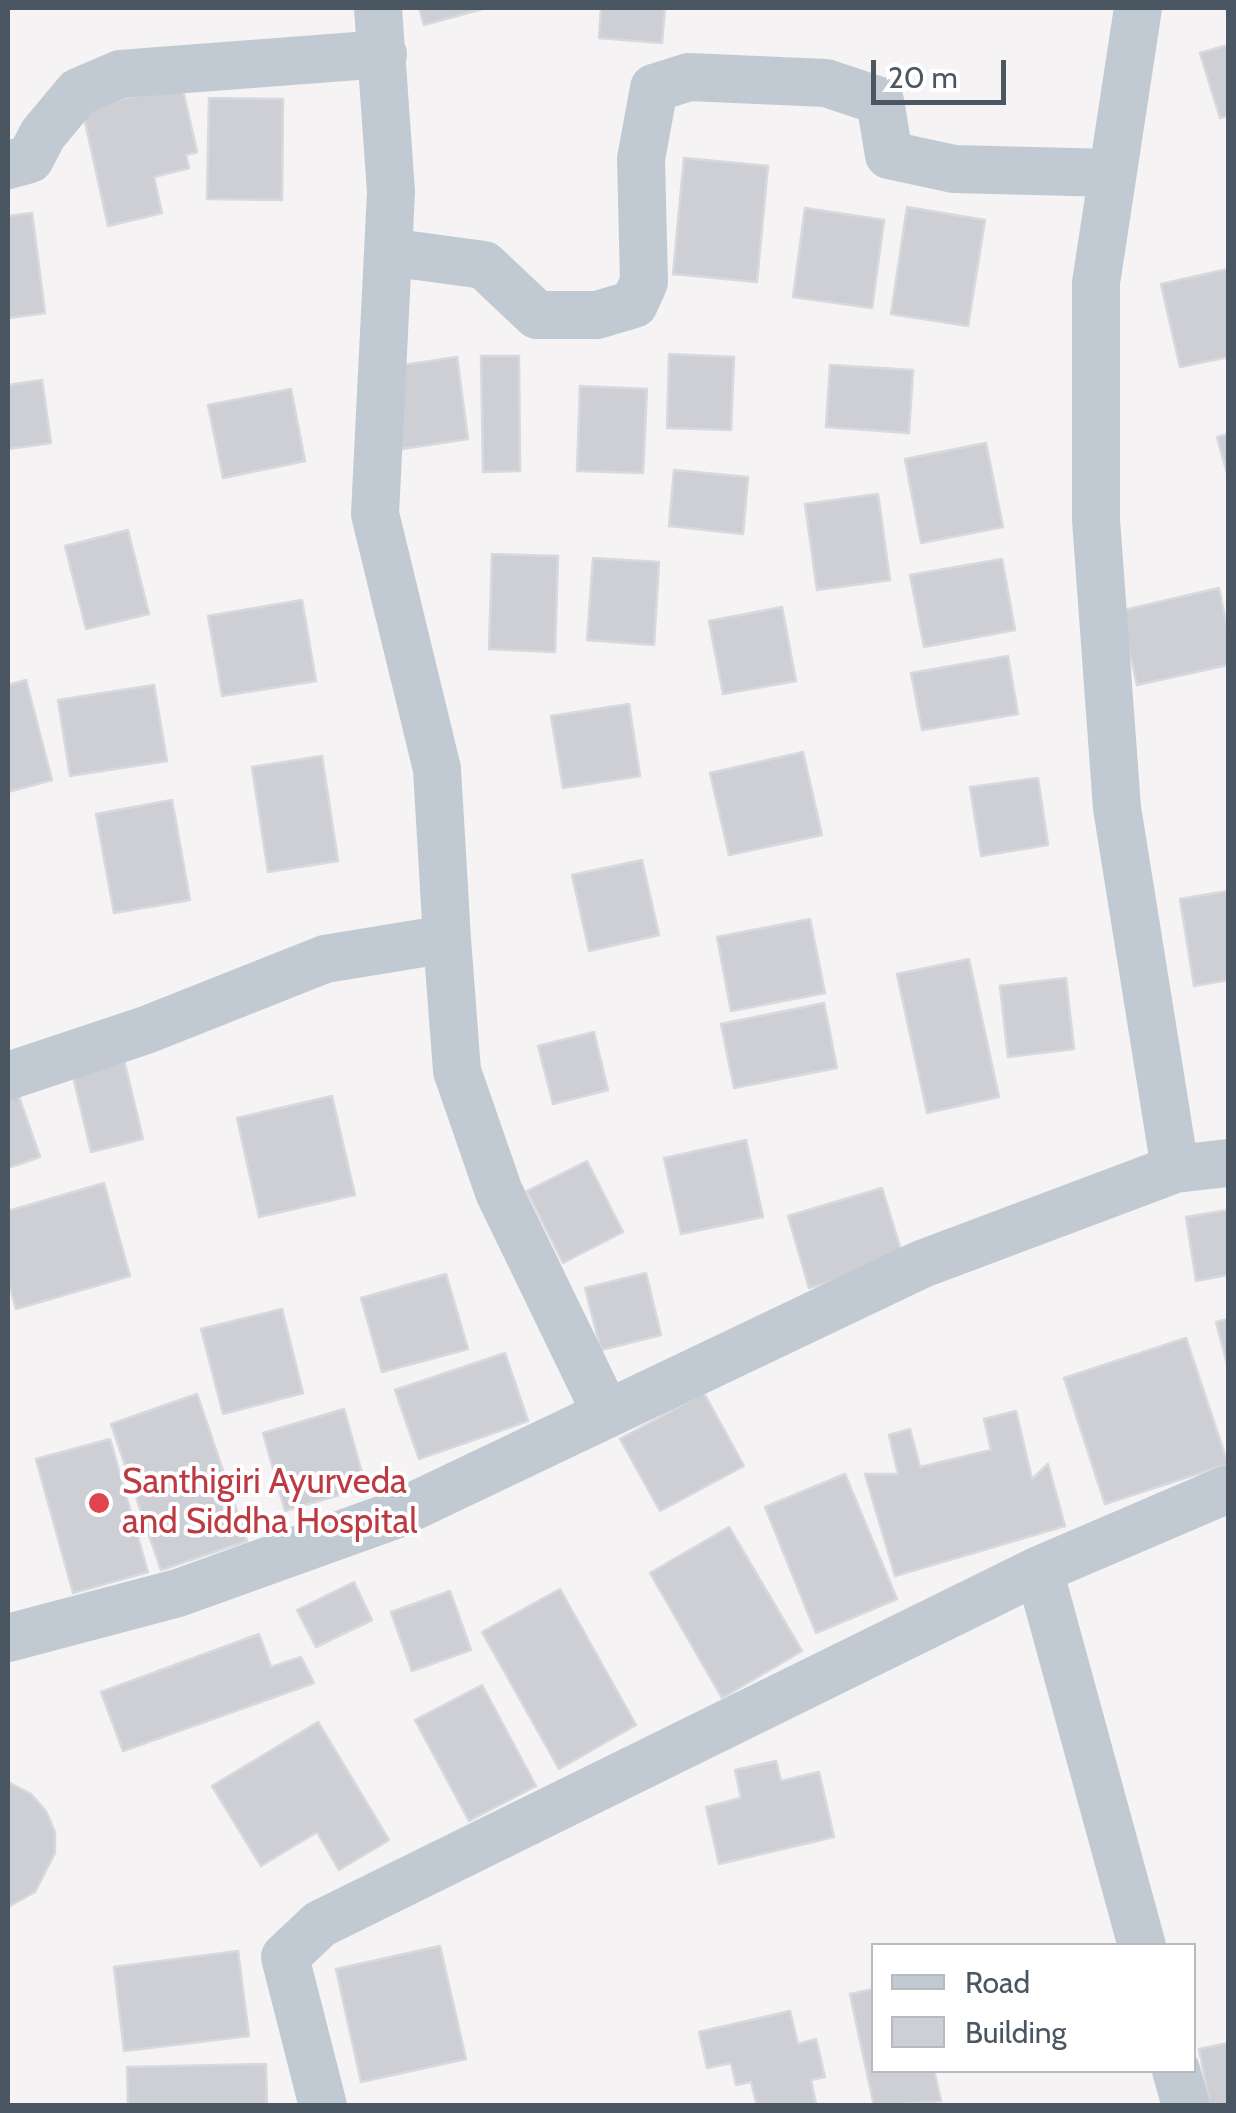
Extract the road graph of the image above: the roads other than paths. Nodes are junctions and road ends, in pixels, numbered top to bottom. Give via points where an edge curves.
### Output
1 (378, 8) edge
2 (1138, 8) edge
3 (383, 54) junction
4 (8, 164) edge
5 (1112, 174) junction
6 (388, 252) junction
7 (446, 939) junction
8 (8, 1076) edge
9 (1228, 1163) edge
10 (1175, 1170) junction
11 (606, 1413) junction
12 (1228, 1488) edge
13 (1040, 1570) junction
14 (8, 1638) edge
15 (1141, 1943) edge
16 (1177, 2073) edge
17 (323, 2106) edge
18 (1186, 2106) edge

1 - 3 street
2 - 5 street
3 - 4 street via 120,74 78,92 30,159
3 - 6 street
5 - 6 street via 954,168 888,155 880,101 826,83 689,77 654,88 641,159 644,282 634,304 598,315 537,316 484,266
5 - 10 street via 1096,283 1096,520 1117,808
6 - 7 street via 374,514 437,769
7 - 8 street via 325,960
7 - 11 street via 457,1072 499,1192
9 - 10 street
10 - 11 street via 922,1264
11 - 14 street via 396,1515 178,1594
12 - 13 street
13 - 15 street
13 - 17 street via 320,1924 285,1958
16 - 18 street

